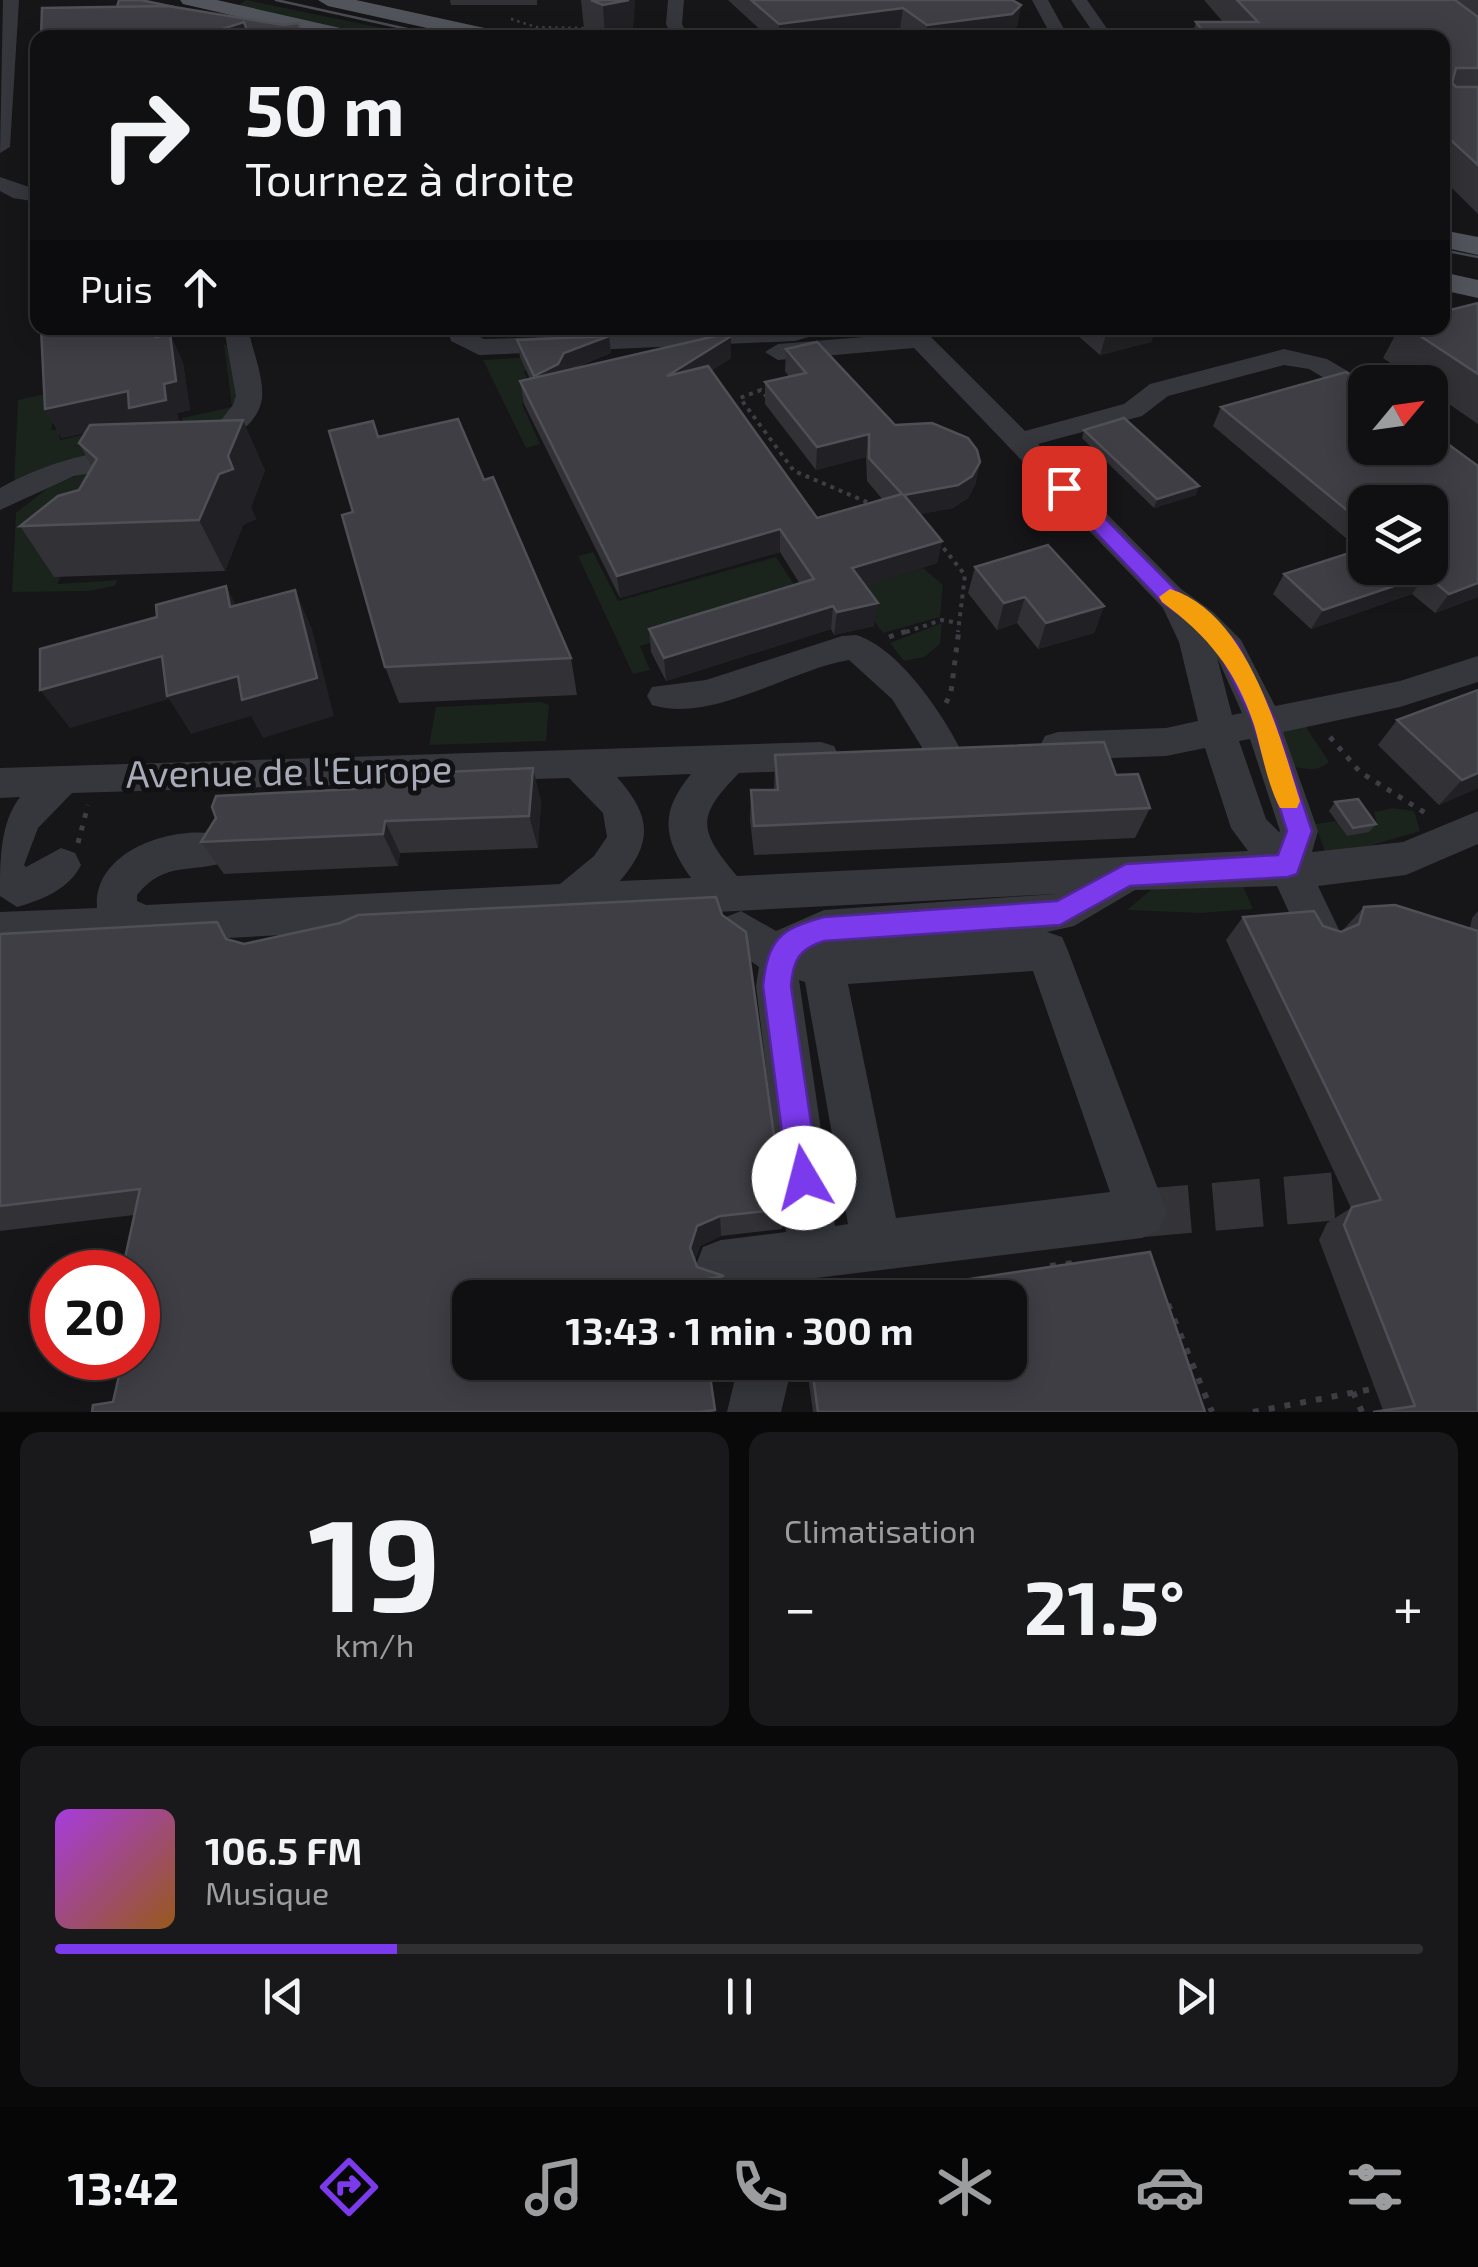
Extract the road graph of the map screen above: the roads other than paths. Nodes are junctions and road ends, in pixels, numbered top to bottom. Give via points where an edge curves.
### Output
1 (328, 0) edge
2 (668, 0) edge
3 (676, 0) edge
4 (1031, 0) edge
5 (1040, 0) edge
6 (1079, 0) edge
7 (182, 6) edge
8 (10, 7) edge
9 (231, 11) edge
10 (501, 28) edge
11 (320, 30) edge
12 (670, 30) edge
13 (672, 30) edge
14 (1052, 30) edge
15 (1053, 30) edge
16 (1100, 30) edge
17 (3, 49) edge
18 (0, 147) edge
19 (0, 183) edge
20 (30, 195) edge
21 (1450, 240) edge
22 (1478, 246) edge
23 (1450, 272) edge
24 (1478, 278) edge
25 (1450, 283) edge
26 (1478, 290) edge
27 (237, 335) edge
28 (460, 335) edge
29 (771, 335) edge
30 (904, 335) edge
31 (916, 335) edge
32 (612, 369) edge
33 (1348, 382) edge
34 (1018, 441) junction
35 (0, 501) edge
36 (1170, 598) junction
37 (1478, 669) edge
38 (664, 696) dead end
39 (1264, 720) junction
40 (1218, 732) junction
41 (1026, 748) edge
42 (944, 752) edge
43 (860, 755) edge
44 (730, 759) junction
45 (579, 765) junction
46 (24, 778) edge
47 (1459, 826) edge
48 (215, 849) edge
49 (61, 864) dead end
50 (1288, 866) junction
51 (1126, 875) junction
52 (567, 902) junction
53 (457, 908) junction
54 (735, 913) junction
55 (145, 925) junction
56 (0, 931) edge
57 (1319, 932) edge
58 (265, 951) edge
59 (801, 962) junction
60 (877, 1248) junction
61 (721, 1265) dead end
62 (798, 1269) edge
63 (762, 1380) edge
64 (754, 1412) edge

1 - 10 main road
2 - 12 street
3 - 13 street
4 - 14 street
5 - 15 street
6 - 16 street
7 - 9 main road
8 - 17 street
9 - 11 main road
17 - 18 street
19 - 20 street
21 - 22 main road
23 - 24 main road
25 - 26 main road
27 - 35 street via 249,396 247,407 220,433 171,454 65,466
28 - 29 street via 479,347
30 - 32 street via 649,359
31 - 34 street
33 - 34 street via 1326,366 1294,357 1196,380 1175,378 1136,389 1122,413
34 - 36 street
36 - 39 street via 1229,649
36 - 40 street via 1196,642
37 - 39 street via 1400,694
38 - 42 street via 706,692 848,647 864,651 884,691
39 - 40 street
39 - 50 street via 1299,831
40 - 41 street via 1166,742
40 - 50 street via 1250,828
43 - 44 street, Avenue de l'Europe
44 - 45 street, Avenue de l'Europe
44 - 54 street via 692,798 684,823 690,848
45 - 46 street, Avenue de l'Europe
45 - 52 street via 623,806 628,828 622,853
46 - 49 street via 22,819 4,866 16,888 32,886
47 - 50 street via 1406,858 1333,869
48 - 55 street via 158,855 132,867 116,891 118,911
50 - 51 street
50 - 57 street
51 - 54 street
51 - 59 street via 1060,913 824,929 798,936
52 - 53 street
52 - 54 street
53 - 55 street
53 - 58 street
54 - 59 street
55 - 56 street
59 - 60 street
59 - 60 street via 1047,951 1142,1212
59 - 62 street via 777,986
60 - 62 street
61 - 62 street
63 - 64 street

